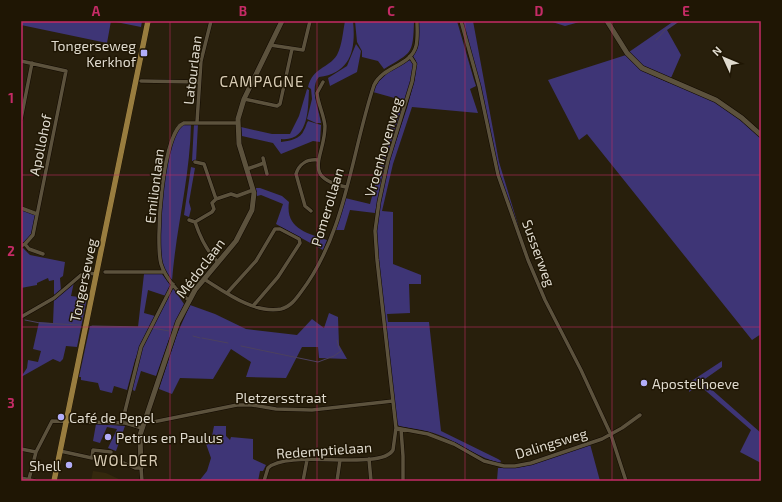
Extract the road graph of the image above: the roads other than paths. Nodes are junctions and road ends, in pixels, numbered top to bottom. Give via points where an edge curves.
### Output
1 (148, 21) edge
2 (211, 21) edge
3 (282, 21) edge
4 (310, 21) edge
5 (417, 21) edge
6 (461, 21) edge
7 (607, 21) edge
8 (270, 45) junction
9 (292, 49) junction
10 (410, 56) junction
11 (21, 61) edge
12 (32, 63) junction
13 (141, 81) dead end
14 (199, 82) junction
15 (323, 82) dead end
16 (244, 99) junction
17 (21, 119) edge
18 (197, 122) junction
19 (238, 123) junction
20 (761, 135) edge
21 (263, 158) dead end
22 (318, 160) junction
23 (195, 162) dead end
24 (264, 163) junction
25 (247, 169) junction
26 (267, 174) dead end
27 (346, 187) junction
28 (253, 190) junction
29 (216, 199) junction
30 (21, 208) edge
31 (311, 211) dead end
32 (37, 214) junction
33 (189, 220) dead end
34 (195, 222) junction
35 (26, 244) junction
36 (21, 246) edge
37 (43, 254) dead end
38 (218, 262) junction
39 (105, 272) dead end
40 (164, 272) junction
41 (97, 274) junction
42 (204, 279) junction
43 (173, 284) junction
44 (227, 293) junction
45 (189, 300) junction
46 (253, 306) junction
47 (21, 317) edge
48 (393, 401) junction
49 (640, 415) dead end
50 (145, 420) junction
51 (66, 421) junction
52 (122, 423) junction
53 (142, 428) junction
54 (396, 428) junction
55 (401, 429) junction
56 (611, 435) junction
57 (21, 449) edge
58 (60, 451) junction
59 (36, 452) junction
60 (111, 452) dead end
61 (112, 458) dead end
62 (369, 459) junction
63 (307, 460) junction
64 (340, 460) junction
65 (141, 468) junction
66 (21, 478) edge
67 (29, 479) junction
68 (35, 481) edge
69 (54, 481) edge
70 (142, 481) edge
71 (264, 481) edge
72 (303, 481) edge
73 (337, 481) edge
74 (371, 481) edge
75 (403, 481) edge
76 (626, 481) edge

1 - 41 main road, Tongerseweg
2 - 14 street, Latourlaan via 201,61
3 - 8 street, Médoclaan
4 - 9 street via 305,47 301,50
5 - 10 street, Vroenhovenweg via 416,47
6 - 56 street, Susserweg via 479,86 498,175 528,260
7 - 20 street via 627,53 642,68 716,100
8 - 9 street
8 - 16 street, Médoclaan
9 - 16 street via 280,104 276,106
10 - 27 street, Pomerollaan via 382,73 375,82
10 - 48 street, Vroenhovenweg via 415,64 412,82 387,165 375,231 376,260
11 - 12 street
12 - 17 street
12 - 32 street, Apollohof via 66,71
13 - 14 street
14 - 18 street, Latourlaan
15 - 22 street via 317,93 325,127
16 - 19 street, Médoclaan
18 - 19 street, Emilionlaan
18 - 40 street, Emilionlaan via 178,126 167,155 162,190 159,252
19 - 25 street, Médoclaan via 239,142
21 - 24 street
22 - 27 street via 318,169 324,179
22 - 31 street via 302,164 296,174 305,206
23 - 29 street via 204,164
24 - 25 street
24 - 26 street
25 - 28 street, Médoclaan
27 - 46 street, Pomerollaan via 325,252 297,297 288,306 280,309
28 - 29 street via 237,196 231,194
28 - 38 street, Médoclaan via 254,202 249,218 236,241
29 - 34 street via 212,204 212,212
30 - 32 street
32 - 35 street, Apollohof via 33,235
33 - 34 street
34 - 38 street via 208,254
35 - 36 street
35 - 37 street via 29,249
38 - 42 street, Médoclaan
39 - 40 street
40 - 43 street, Emilionlaan
41 - 47 street via 83,274 54,298
41 - 51 main road, Tongerseweg
42 - 44 street, Pomerollaan
42 - 45 street, Médoclaan
43 - 45 street, Emilionlaan
43 - 52 street via 141,347
44 - 46 street, Pomerollaan
44 - 46 street via 256,261 275,229 278,228 299,239 300,243 278,277
45 - 50 street, Médoclaan via 175,330
48 - 50 street, Pletzersstraat via 312,410 237,405 154,422
48 - 54 street, Redemptielaan
49 - 56 street, Dalingsweg
50 - 53 street, Médoclaan
51 - 52 street
51 - 58 main road, Tongerseweg
51 - 59 street via 50,423
52 - 53 street
53 - 65 street, Médoclaan
54 - 55 street, Dalingsweg
54 - 62 street, Redemptielaan via 393,450 390,454
55 - 56 street, Dalingsweg via 439,438 478,458 504,466 531,463
55 - 75 street
56 - 76 street, Susserweg
57 - 59 street
58 - 60 street via 92,456 93,450
58 - 69 main road, Tongerseweg
59 - 67 street
61 - 65 street
62 - 64 street, Redemptielaan
62 - 74 street
63 - 64 street, Redemptielaan
63 - 71 street, Redemptielaan via 273,464 267,470
63 - 72 street
64 - 73 street
65 - 70 street
66 - 67 street
67 - 68 street

